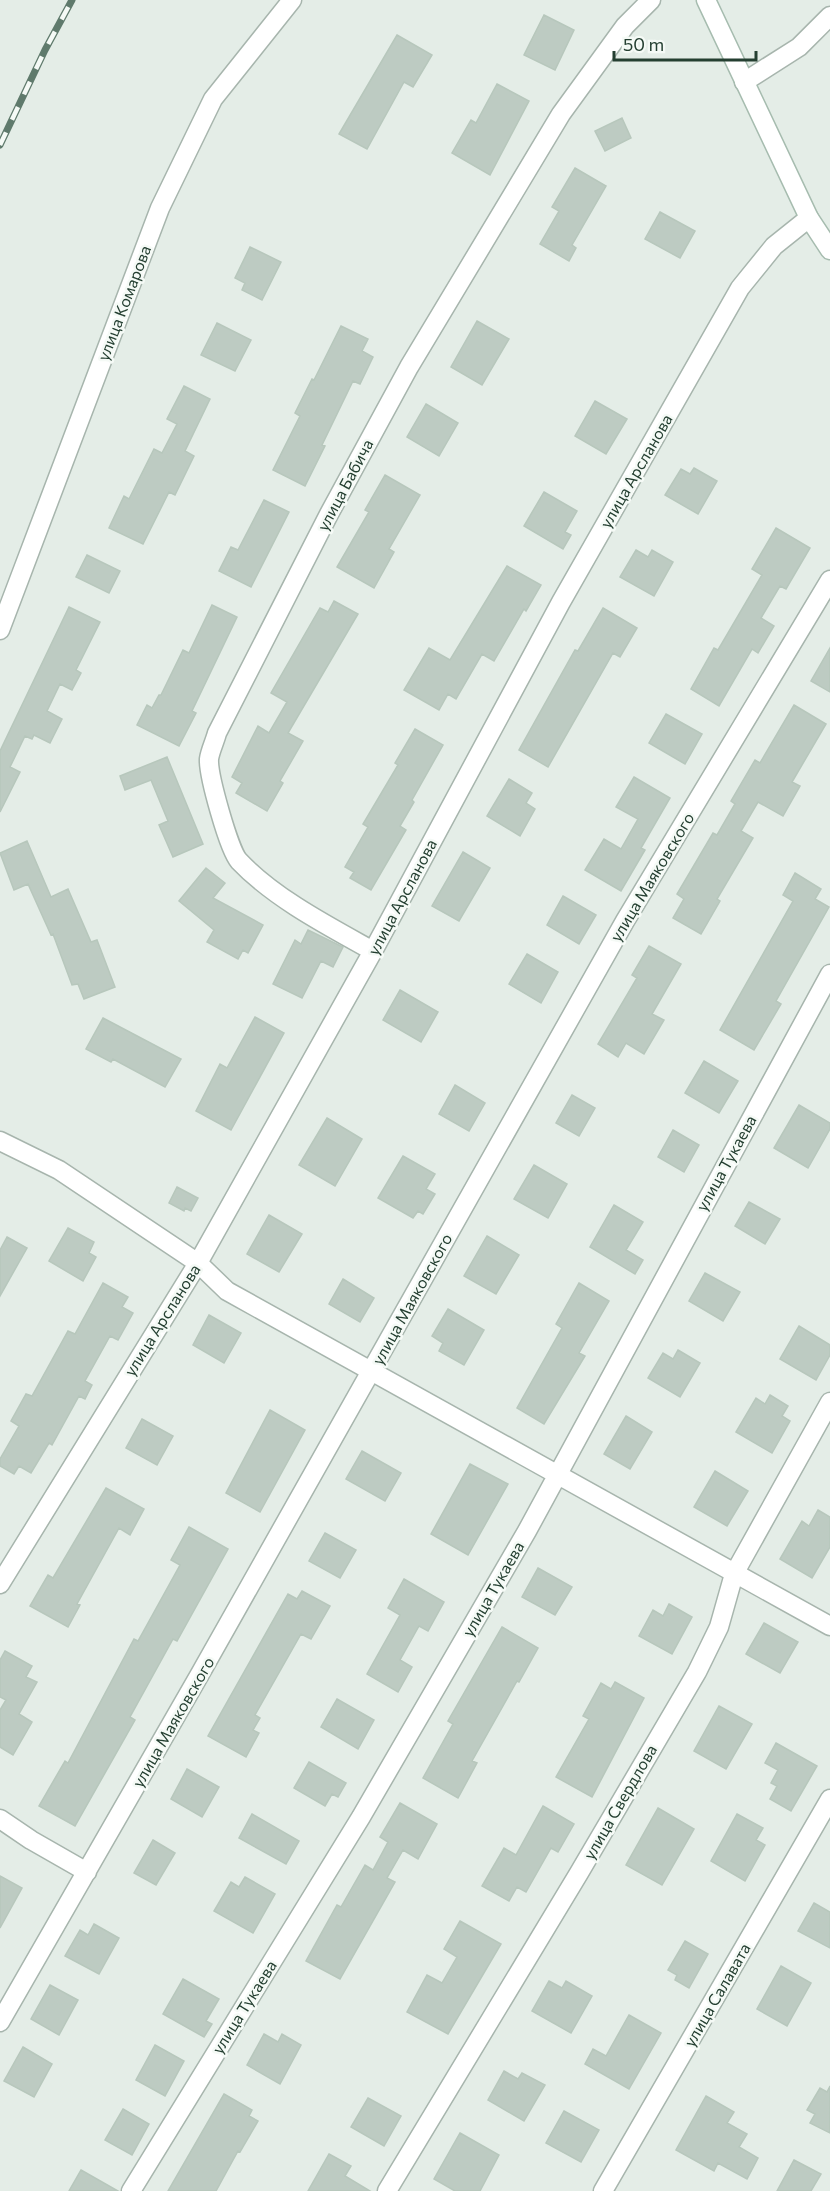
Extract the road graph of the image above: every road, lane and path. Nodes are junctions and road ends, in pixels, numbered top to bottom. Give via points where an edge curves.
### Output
1 (292, 0) edge
2 (651, 0) edge
3 (706, 0) edge
4 (830, 16) edge
5 (744, 82) junction
6 (809, 218) junction
7 (830, 250) edge
8 (830, 580) edge
9 (0, 630) edge
10 (373, 951) junction
11 (830, 974) edge
12 (0, 1141) edge
13 (198, 1263) junction
14 (371, 1372) junction
15 (830, 1402) edge
16 (557, 1474) junction
17 (734, 1574) junction
18 (0, 1584) edge
19 (830, 1626) edge
20 (830, 1799) edge
21 (0, 1819) edge
22 (87, 1872) junction
23 (0, 2022) edge
24 (131, 2191) edge
25 (387, 2191) edge
26 (603, 2191) edge

1 - 9 street, улица Комарова via 213,99 160,208
2 - 10 street, улица Бабича via 625,26 561,114 409,367 318,535 217,733 209,759 212,783 237,859 269,887
3 - 5 street
4 - 5 street via 799,47
5 - 6 street
6 - 7 street
6 - 10 street, улица Арсланова via 774,246 740,288 561,602
8 - 14 street, улица Маяковского via 625,921
10 - 13 street, улица Арсланова
11 - 16 street, улица Тукаева
12 - 13 street via 59,1170
13 - 14 street via 227,1291
13 - 18 street, улица Арсланова
14 - 16 street
14 - 22 street, улица Маяковского
15 - 17 street, улица Свердлова
16 - 17 street
16 - 24 street, улица Тукаева via 361,1817
17 - 19 street
17 - 25 street, улица Свердлова via 719,1627 697,1672
20 - 26 street, улица Салавата
21 - 22 street
22 - 23 street, улица Маяковского

